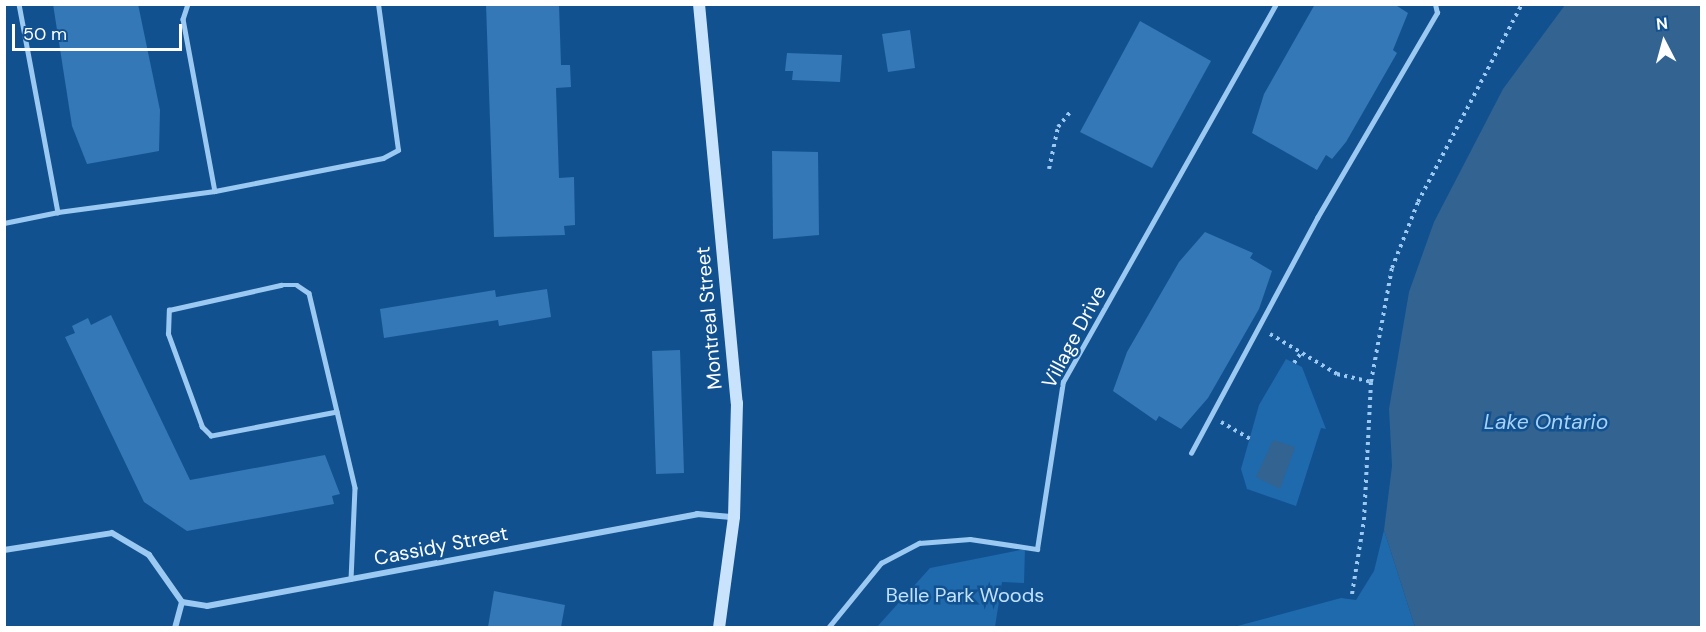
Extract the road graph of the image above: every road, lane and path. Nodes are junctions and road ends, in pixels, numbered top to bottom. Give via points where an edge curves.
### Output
1 (19, 4) edge
2 (188, 4) edge
3 (378, 4) edge
4 (699, 4) edge
5 (1276, 4) edge
6 (1435, 4) edge
7 (1522, 4) edge
8 (1071, 111) dead end
9 (1049, 169) dead end
10 (215, 191) junction
11 (58, 212) junction
12 (4, 223) edge
13 (1286, 344) dead end
14 (1301, 353) junction
15 (1294, 363) dead end
16 (1371, 382) junction
17 (337, 412) junction
18 (1208, 414) junction
19 (1251, 439) dead end
20 (1191, 453) dead end
21 (734, 517) junction
22 (4, 550) edge
23 (351, 579) junction
24 (1352, 594) dead end
25 (182, 602) junction
26 (176, 627) edge
27 (719, 627) edge
28 (828, 627) edge

1 - 11 lane
2 - 10 lane via 183,19
3 - 10 lane via 398,150 383,158
4 - 21 main road, Montreal Street via 737,403
5 - 28 lane, Village Drive via 1063,382 1037,549 970,539 920,543 881,563
6 - 18 lane via 1437,13
7 - 16 path via 1401,240 1383,304
8 - 9 path via 1059,127
10 - 11 lane
11 - 12 lane
13 - 14 path
14 - 15 path
14 - 16 path via 1337,374
16 - 24 path via 1364,520
17 - 17 lane via 309,293 297,285 169,310 168,334 202,427 211,436
17 - 23 lane via 355,488
18 - 19 path
18 - 20 lane
21 - 23 street, Cassidy Street via 697,514
21 - 27 main road, Montreal Street
22 - 25 street via 112,533 149,555
23 - 25 street, Cassidy Street via 207,606
25 - 26 street

